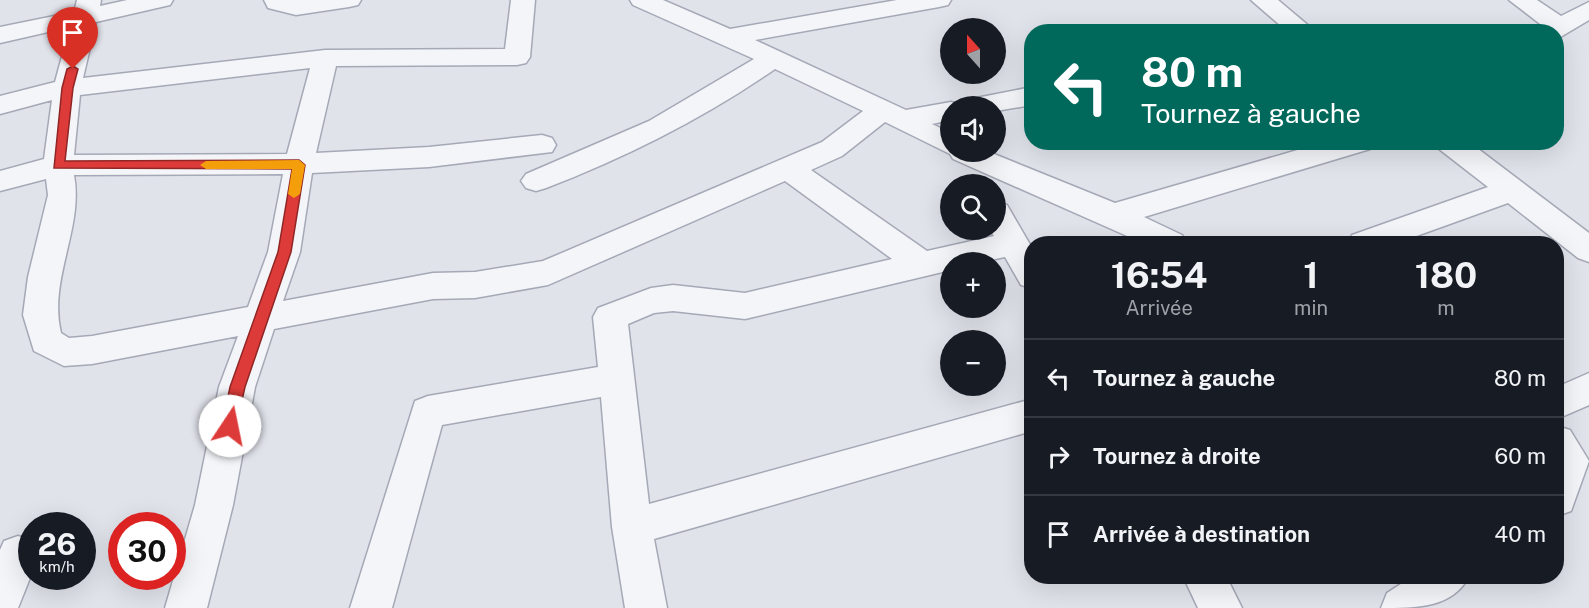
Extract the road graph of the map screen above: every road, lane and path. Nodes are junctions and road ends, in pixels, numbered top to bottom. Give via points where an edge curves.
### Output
1 (161, 0) edge
2 (276, 0) edge
3 (349, 0) edge
4 (523, 0) edge
5 (642, 0) edge
6 (939, 0) edge
7 (1263, 0) edge
8 (1521, 0) edge
9 (88, 8) edge
10 (1589, 9) edge
11 (1294, 24) edge
12 (1551, 24) edge
13 (1564, 25) edge
14 (0, 35) edge
15 (728, 37) junction
16 (325, 58) junction
17 (773, 58) junction
18 (67, 88) junction
19 (1024, 97) edge
20 (1006, 101) edge
21 (0, 105) edge
22 (940, 112) edge
23 (894, 115) junction
24 (940, 140) edge
25 (542, 145) dead end
26 (1333, 150) edge
27 (1460, 150) edge
28 (986, 162) edge
29 (58, 165) junction
30 (299, 165) junction
31 (789, 169) junction
32 (0, 181) edge
33 (536, 181) dead end
34 (1512, 190) junction
35 (1113, 215) junction
36 (1006, 230) edge
37 (1156, 236) edge
38 (1383, 236) edge
39 (1014, 243) junction
40 (1589, 250) edge
41 (1024, 261) edge
42 (923, 265) junction
43 (264, 316) junction
44 (617, 379) junction
45 (1589, 388) edge
46 (1564, 401) edge
47 (1024, 417) edge
48 (1564, 452) edge
49 (1564, 478) edge
50 (632, 527) junction
51 (18, 555) dead end
52 (1437, 584) edge
53 (0, 602) edge
54 (363, 606) edge
55 (186, 608) edge
56 (646, 608) edge
57 (1402, 608) edge

1 - 9 street
2 - 3 street via 296,8
4 - 16 street via 517,57
5 - 15 street
6 - 15 street
7 - 11 street
8 - 12 street
9 - 14 street
9 - 18 street
10 - 13 street
15 - 17 street
16 - 18 street
16 - 30 street
17 - 23 street
17 - 33 street via 730,89 674,121
18 - 21 street
18 - 29 street
19 - 20 street
22 - 23 street
23 - 24 street
23 - 31 street
25 - 30 street
26 - 35 street
27 - 34 street
28 - 35 street
29 - 30 street
29 - 32 street
29 - 43 street via 63,195 44,277 40,315 46,341 64,352 92,350
30 - 43 street via 284,252
31 - 42 street
31 - 43 street via 548,273 475,285 433,286
34 - 38 street
34 - 40 street
35 - 37 street
36 - 39 street
39 - 41 street
39 - 42 street
42 - 44 street via 745,306 673,298 651,301 610,317
43 - 55 street via 237,387 214,505
44 - 50 street
44 - 54 street via 428,412
45 - 46 street
47 - 50 street
48 - 49 street via 1570,461
50 - 56 street
51 - 53 street
52 - 57 street

